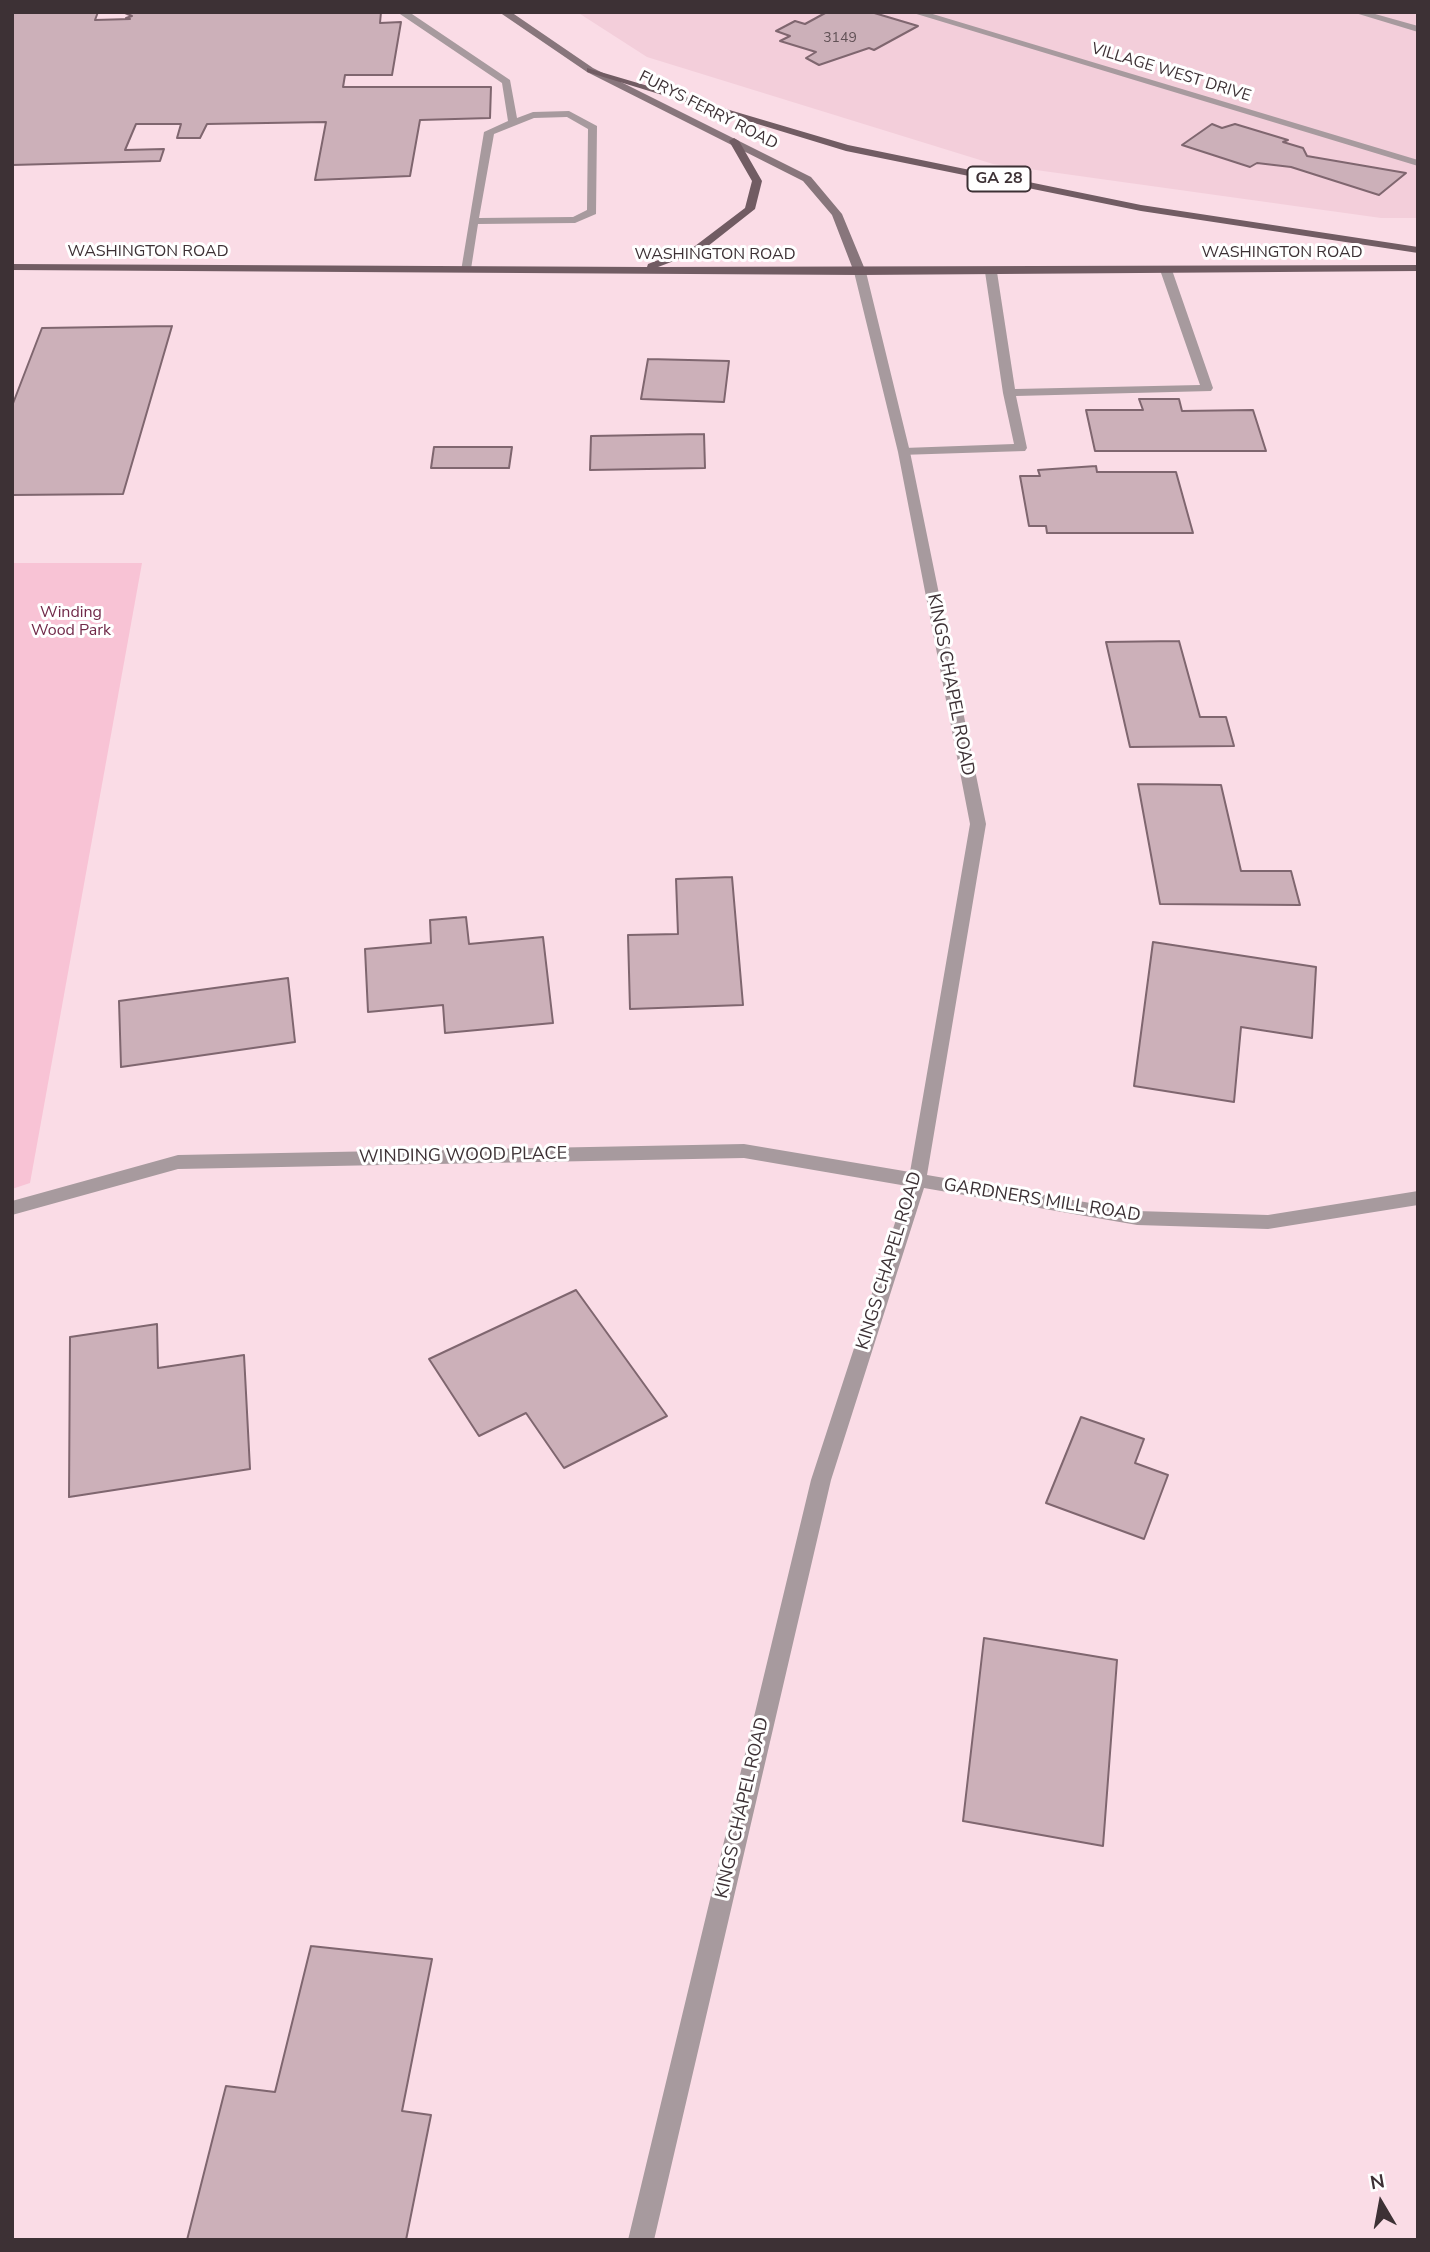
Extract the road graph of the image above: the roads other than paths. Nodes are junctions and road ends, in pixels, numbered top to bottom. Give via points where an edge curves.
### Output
1 (402, 12) edge
2 (504, 12) edge
3 (915, 12) edge
4 (1357, 12) edge
5 (1418, 29) edge
6 (590, 70) junction
7 (513, 123) junction
8 (734, 141) junction
9 (1418, 163) edge
10 (473, 221) junction
11 (1418, 250) edge
12 (12, 267) edge
13 (1418, 268) edge
14 (465, 269) junction
15 (640, 270) junction
16 (1166, 270) junction
17 (860, 272) junction
18 (991, 272) junction
19 (1009, 393) junction
20 (904, 452) junction
21 (917, 1181) junction
22 (1418, 1198) edge
23 (12, 1208) edge
24 (640, 2240) edge

1 - 7 street via 507,82
2 - 6 main road, FURYS FERRY ROAD / GA 28
3 - 9 street, VILLAGE WEST DRIVE
4 - 5 street
6 - 8 main road, FURYS FERRY ROAD / GA 28
6 - 11 main road, GA 28 via 846,148 1141,208
7 - 10 street via 489,132
7 - 10 street via 533,115 569,114 593,128 592,212 575,220
8 - 15 main road via 757,181 750,209 699,248
8 - 17 main road, FURYS FERRY ROAD / GA 28 via 807,179 836,214
10 - 14 street
12 - 14 main road, WASHINGTON ROAD
13 - 16 main road, WASHINGTON ROAD
14 - 15 main road, WASHINGTON ROAD
15 - 17 main road, WASHINGTON ROAD
16 - 18 main road, WASHINGTON ROAD
16 - 19 street via 1207,388
17 - 18 main road, WASHINGTON ROAD
17 - 20 street, KINGS CHAPEL ROAD
18 - 19 street
19 - 20 street via 1021,448
20 - 21 street, KINGS CHAPEL ROAD via 978,824
21 - 22 street, GARDNERS MILL ROAD via 1137,1218 1268,1222
21 - 23 street, WINDING WOOD PLACE via 744,1151 178,1162
21 - 24 street, KINGS CHAPEL ROAD via 821,1480

